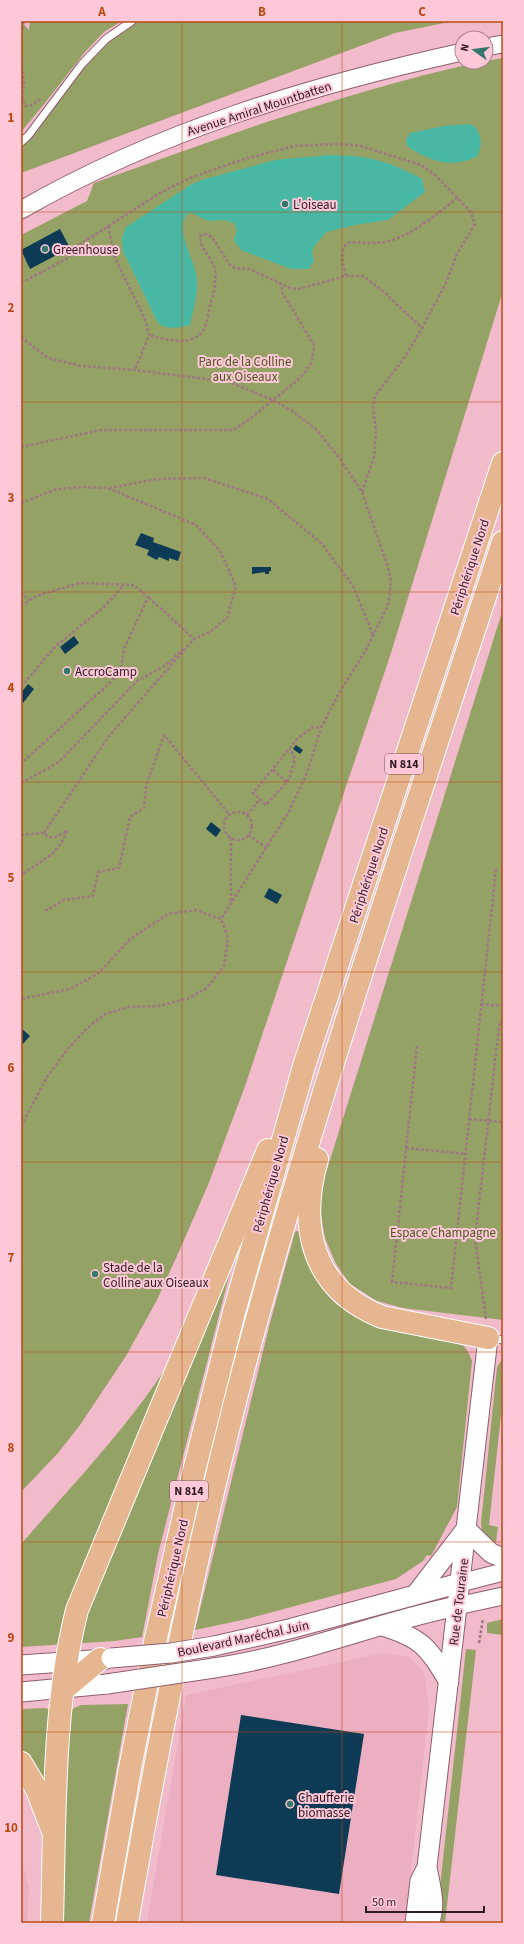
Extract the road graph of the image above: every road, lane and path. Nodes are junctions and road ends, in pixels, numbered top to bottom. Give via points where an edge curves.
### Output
1 (24, 21) edge
2 (132, 21) edge
3 (21, 34) edge
4 (454, 54) edge
5 (21, 61) edge
6 (61, 91) junction
7 (21, 142) edge
8 (457, 198) junction
9 (21, 210) edge
10 (108, 226) junction
11 (346, 276) junction
12 (21, 283) edge
13 (282, 285) junction
14 (422, 328) junction
15 (149, 335) junction
16 (21, 337) edge
17 (136, 370) junction
18 (273, 400) junction
19 (21, 447) edge
20 (503, 462) edge
21 (108, 488) junction
22 (362, 492) junction
23 (21, 503) edge
24 (503, 542) edge
25 (124, 584) junction
26 (21, 592) edge
27 (148, 597) junction
28 (29, 600) junction
29 (21, 606) edge
30 (373, 636) junction
31 (194, 639) junction
32 (21, 687) edge
33 (321, 728) junction
34 (290, 749) junction
35 (21, 760) edge
36 (273, 770) junction
37 (287, 782) junction
38 (21, 783) edge
39 (260, 799) junction
40 (229, 814) junction
41 (247, 815) junction
42 (44, 833) junction
43 (21, 835) edge
44 (248, 836) junction
45 (231, 838) junction
46 (267, 848) junction
47 (496, 869) dead end
48 (21, 875) edge
49 (231, 904) junction
50 (45, 911) dead end
51 (221, 919) junction
52 (21, 999) edge
53 (481, 1004) junction
54 (503, 1006) edge
55 (503, 1019) edge
56 (417, 1046) dead end
57 (304, 1066) junction
58 (326, 1085) junction
59 (469, 1119) junction
60 (489, 1121) junction
61 (503, 1122) edge
62 (21, 1126) edge
63 (406, 1148) junction
64 (465, 1154) junction
65 (496, 1339) edge
66 (466, 1529) junction
67 (503, 1558) edge
68 (503, 1572) edge
69 (460, 1583) junction
70 (416, 1594) junction
71 (503, 1596) edge
72 (457, 1606) junction
73 (483, 1619) dead end
74 (382, 1626) junction
75 (479, 1643) dead end
76 (106, 1659) junction
77 (67, 1662) junction
78 (21, 1665) edge
79 (449, 1682) junction
80 (64, 1689) junction
81 (21, 1692) edge
82 (21, 1763) edge
83 (55, 1837) junction
84 (427, 1921) edge
85 (52, 1923) edge
86 (103, 1923) edge
87 (127, 1923) edge

1 - 3 path
2 - 6 lane via 106,39
4 - 9 street, Avenue Amiral Mountbatten via 342,80 234,114 114,162
5 - 6 path via 24,83 22,99 26,106
6 - 7 lane
8 - 10 path via 434,174 421,165 398,157 362,146 294,146 241,160 190,178 160,193
8 - 11 path via 424,223 397,239 375,243 347,243 342,254
8 - 14 path via 470,212 475,224 457,254 445,285
10 - 12 path via 79,245 68,258
10 - 15 path via 115,258 144,317
11 - 13 path via 300,289
11 - 14 path via 363,276
13 - 15 path via 250,269 235,268 229,264 212,237 204,234 200,236 200,242 214,268 216,282 205,328 199,335 189,339 171,341
13 - 18 path via 282,292 314,345 312,362
14 - 22 path via 405,357 375,396 374,457
15 - 17 path
16 - 17 path via 48,358 81,366
17 - 18 path via 229,382
18 - 19 path via 233,430 101,430
18 - 22 path via 317,430
20 - 57 highway, Périphérique Nord / N 814
21 - 23 path via 57,489
21 - 30 path via 157,479 204,478 268,499 321,543 352,586
21 - 31 path via 196,525 220,551 236,586 227,618 211,631
22 - 30 path via 391,582 388,605
24 - 58 highway, Périphérique Nord / N 814
25 - 27 path via 134,584
25 - 28 path via 80,583
25 - 32 path via 105,606 55,647
26 - 28 path
27 - 31 path
27 - 35 path via 124,649 121,669 112,681 25,760
28 - 29 path
30 - 33 path via 339,692
31 - 38 path via 166,665 137,682 60,762
31 - 42 path via 109,736
33 - 34 path via 313,727 298,738
33 - 46 path via 307,773 287,815
34 - 36 path
34 - 37 path via 295,759
36 - 37 path
36 - 39 path via 253,793
37 - 39 path via 266,805
39 - 41 path
40 - 41 path via 238,812
40 - 45 path via 224,827
40 - 50 path via 164,735 146,786 144,808 130,817 119,868 98,872 93,896 64,900
41 - 44 path via 251,822
42 - 43 path
42 - 48 path via 54,838 67,830 58,848 49,858
44 - 45 path via 240,840
44 - 46 path
45 - 49 path
46 - 49 path
47 - 53 path
49 - 51 path
51 - 52 path via 195,910 168,914 130,939 99,973 70,989
51 - 62 path via 228,938 224,966 207,988 187,999 158,1006 129,1007 105,1014 87,1028 67,1050 47,1077
53 - 54 path
53 - 59 path
55 - 60 path via 499,1026
56 - 63 path
57 - 77 highway via 77,1610
57 - 86 highway, Périphérique Nord / N 814 via 234,1312 193,1475 149,1671
58 - 65 highway via 328,1122 309,1203 313,1246 327,1277 350,1300 382,1317
58 - 87 highway, Périphérique Nord / N 814 via 268,1278 200,1550 147,1809
59 - 60 path
59 - 64 path
60 - 61 path
60 - 65 path via 475,1239
63 - 64 path
63 - 64 path via 392,1282 451,1288
65 - 66 main road, Rue de Touraine
66 - 67 main road via 491,1553
66 - 69 main road, Rue de Touraine
66 - 70 main road
68 - 69 street
69 - 70 main road, Boulevard Maréchal Juin
69 - 72 main road, Rue de Touraine
70 - 76 main road, Boulevard Maréchal Juin, bridge via 289,1629 214,1646
71 - 72 street
72 - 74 main road, Boulevard Maréchal Juin
72 - 79 main road, Rue de Touraine
73 - 75 path
74 - 79 main road via 420,1642 432,1654
74 - 80 main road, Boulevard Maréchal Juin, bridge via 287,1654 214,1668
76 - 77 main road, Boulevard Maréchal Juin
76 - 80 highway
77 - 78 main road, Boulevard Maréchal Juin
77 - 80 highway
79 - 84 main road, Rue de Touraine via 427,1867 420,1881
80 - 81 main road, Boulevard Maréchal Juin
80 - 83 highway via 60,1706
82 - 83 highway via 37,1790
83 - 85 highway

